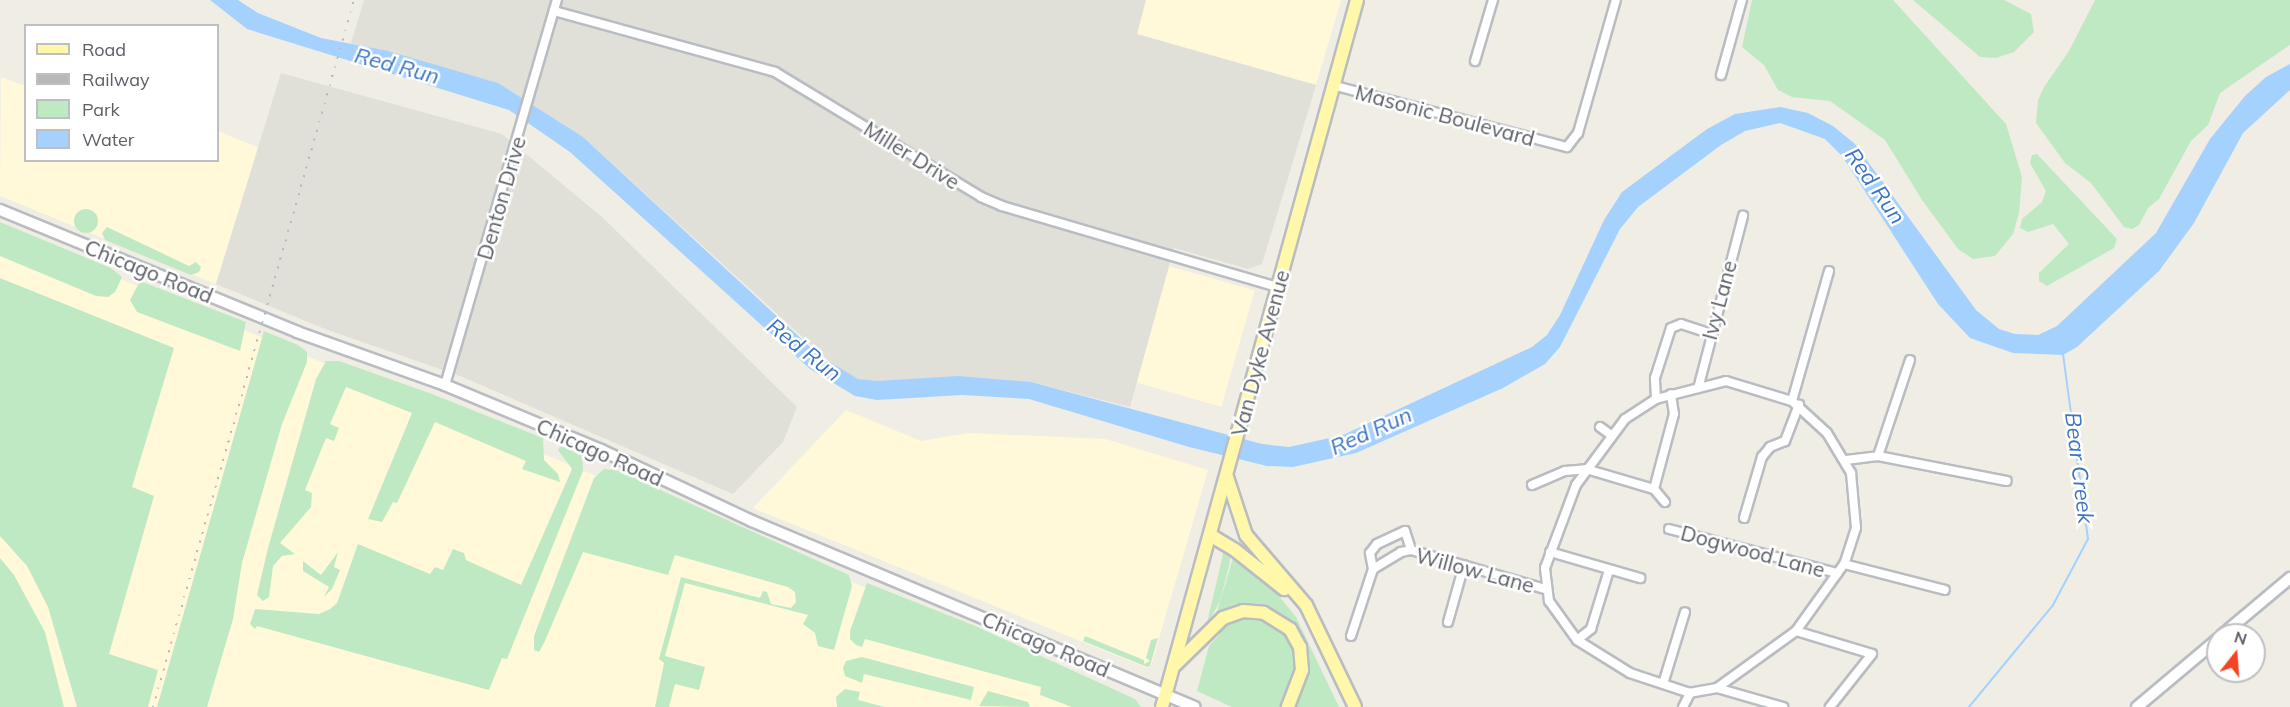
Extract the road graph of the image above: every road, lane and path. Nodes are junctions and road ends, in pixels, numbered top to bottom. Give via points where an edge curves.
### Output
1 (557, 0) edge
2 (1357, 0) edge
3 (1492, 0) edge
4 (1616, 0) edge
5 (1742, 0) edge
6 (554, 11) junction
7 (1475, 61) dead end
8 (1721, 75) dead end
9 (1332, 85) junction
10 (0, 210) edge
11 (1743, 216) dead end
12 (1829, 271) dead end
13 (1277, 287) junction
14 (1709, 333) junction
15 (1910, 360) dead end
16 (445, 385) junction
17 (1699, 385) junction
18 (1671, 394) junction
19 (1656, 399) junction
20 (1795, 403) junction
21 (1600, 427) dead end
22 (1611, 435) junction
23 (1878, 456) junction
24 (1846, 460) junction
25 (1586, 469) junction
26 (1227, 477) junction
27 (2007, 482) dead end
28 (1532, 486) dead end
29 (1654, 489) junction
30 (1665, 502) dead end
31 (1744, 518) dead end
32 (1669, 529) dead end
33 (1210, 535) junction
34 (1411, 550) junction
35 (1550, 552) junction
36 (1844, 564) junction
37 (1464, 565) junction
38 (1373, 568) junction
39 (1609, 570) junction
40 (1837, 573) junction
41 (1640, 578) dead end
42 (2290, 578) edge
43 (1545, 589) junction
44 (1945, 590) dead end
45 (1685, 612) dead end
46 (1448, 622) dead end
47 (2236, 623) edge
48 (1796, 632) junction
49 (1351, 636) dead end
50 (1577, 640) junction
51 (2206, 649) edge
52 (1174, 666) junction
53 (1663, 684) junction
54 (1717, 688) junction
55 (1690, 693) junction
56 (1164, 701) edge
57 (1195, 707) edge
58 (1288, 707) edge
59 (1346, 707) edge
60 (1355, 707) edge
61 (1683, 707) edge
62 (1783, 707) edge
63 (1830, 707) edge
64 (2137, 707) edge

1 - 6 street, Denton Drive
2 - 9 main road, Van Dyke Avenue
3 - 7 street
4 - 9 street, Masonic Boulevard via 1573,143 1558,145
5 - 8 street
6 - 13 street, Miller Drive via 775,72 1002,206
6 - 16 street, Denton Drive
9 - 13 main road, Van Dyke Avenue
10 - 16 main road, Chicago Road via 297,332
11 - 14 street, Ivy Lane
12 - 20 street
13 - 26 main road, Van Dyke Avenue
14 - 17 street, Ivy Lane
14 - 19 street via 1681,324 1671,328 1654,378
15 - 23 street
16 - 56 main road, Chicago Road via 601,450 752,521
17 - 18 street
17 - 20 street via 1740,382
18 - 19 street
18 - 29 street via 1674,414
19 - 22 street via 1635,410
20 - 24 street
20 - 31 street via 1785,441 1770,447 1762,457
21 - 22 street
22 - 25 street
23 - 24 street
23 - 27 street
24 - 36 street via 1855,486 1857,514
25 - 28 street via 1565,471
25 - 29 street
25 - 35 street via 1568,500
26 - 33 main road, Van Dyke Avenue
26 - 60 main road via 1246,535 1306,605
29 - 30 street
32 - 40 street, Dogwood Lane
33 - 52 main road, Van Dyke Avenue
33 - 59 main road via 1284,590 1303,617
34 - 37 street, Willow Lane
34 - 38 street, Willow Lane via 1393,555
34 - 38 street via 1405,531 1377,544 1370,553
35 - 39 street
35 - 43 street
36 - 40 street
36 - 44 street
37 - 43 street, Willow Lane
37 - 46 street
38 - 49 street
39 - 41 street
39 - 50 street via 1591,628
40 - 48 street
42 - 47 main road
43 - 50 street via 1560,621
45 - 53 street
48 - 54 street
48 - 63 street via 1872,654
50 - 53 street via 1605,661
51 - 64 main road
52 - 56 main road, Van Dyke Avenue
52 - 58 main road via 1223,618 1243,611 1264,613 1290,629 1300,647 1302,670
53 - 55 street
54 - 55 street
54 - 62 street
55 - 61 street
56 - 57 main road, Chicago Road

